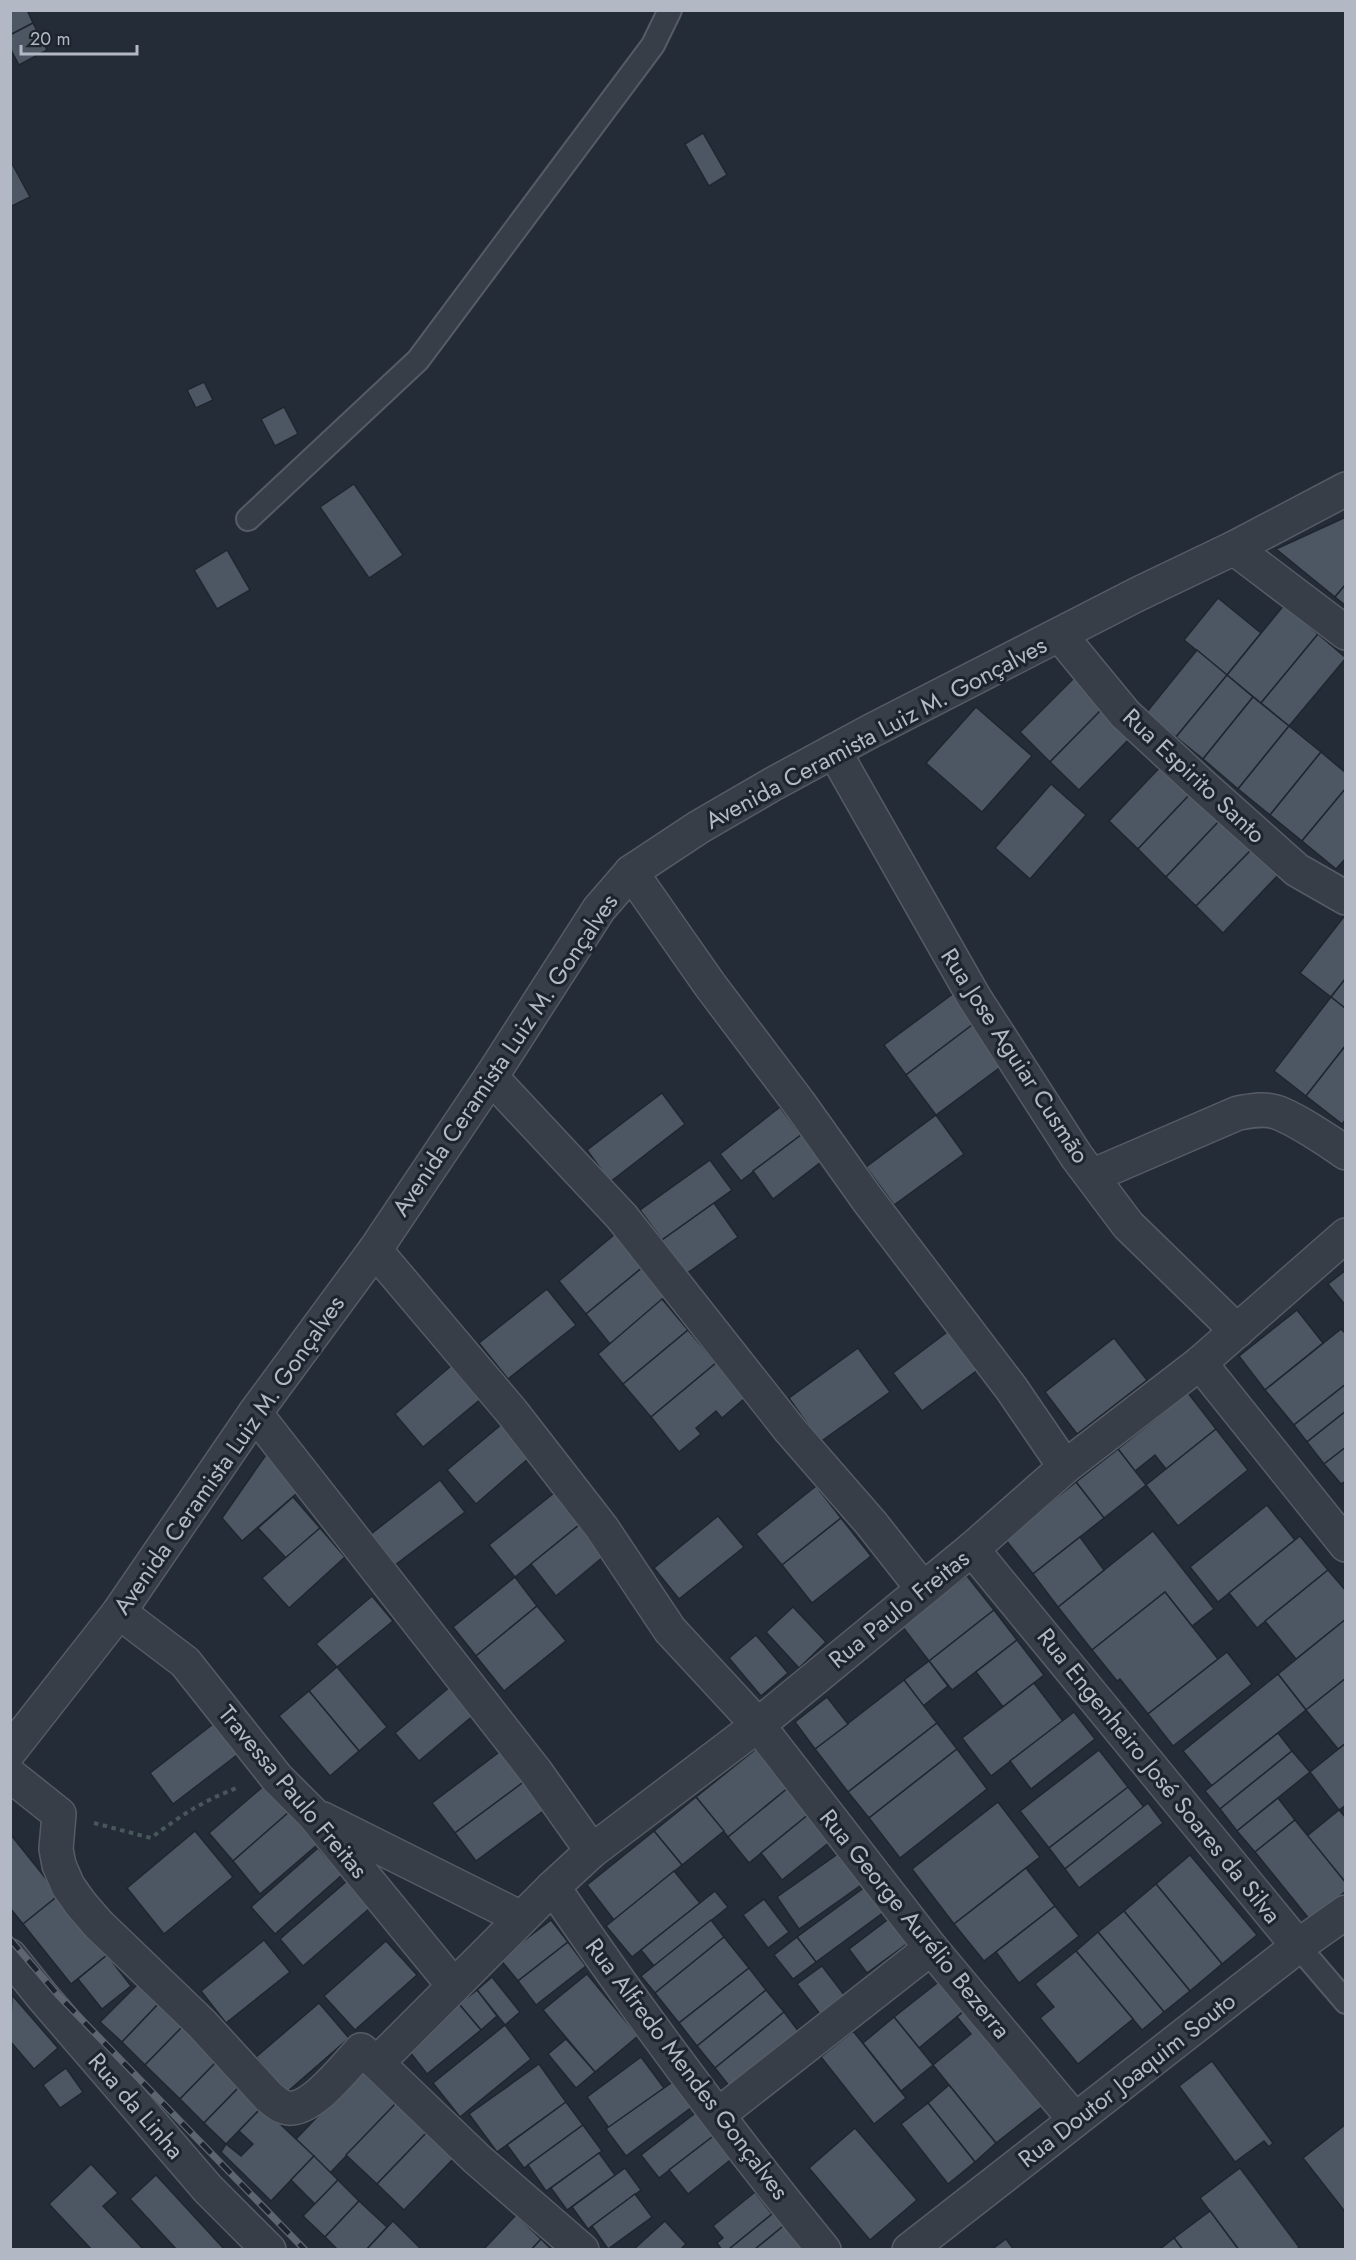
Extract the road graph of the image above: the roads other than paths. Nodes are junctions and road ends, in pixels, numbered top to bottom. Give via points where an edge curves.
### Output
1 (670, 10) edge
2 (1346, 489) edge
3 (248, 519) dead end
4 (1234, 548) junction
5 (1346, 633) edge
6 (1060, 635) junction
7 (834, 751) junction
8 (631, 872) junction
9 (1346, 898) edge
10 (491, 1077) junction
11 (1346, 1153) edge
12 (1092, 1176) junction
13 (1346, 1235) edge
14 (375, 1250) junction
15 (1237, 1331) junction
16 (1200, 1364) junction
17 (255, 1413) junction
18 (1065, 1467) junction
19 (1346, 1545) edge
20 (972, 1549) junction
21 (923, 1589) junction
22 (119, 1612) junction
23 (758, 1725) junction
24 (10, 1751) edge
25 (10, 1775) edge
26 (313, 1814) junction
27 (592, 1851) junction
28 (553, 1887) junction
29 (1346, 1912) edge
30 (521, 1918) junction
31 (1298, 1946) junction
32 (931, 1948) junction
33 (10, 1956) edge
34 (454, 1986) junction
35 (1346, 2002) edge
36 (377, 2063) junction
37 (718, 2115) junction
38 (1075, 2120) junction
39 (269, 2250) edge
40 (582, 2250) edge
41 (824, 2250) edge
42 (909, 2250) edge

1 - 3 lane via 653,45 418,360
2 - 4 street, Avenida Ceramista Luiz M. Gonçalves
4 - 5 street
4 - 6 street, Avenida Ceramista Luiz M. Gonçalves
6 - 7 street, Avenida Ceramista Luiz M. Gonçalves
6 - 9 street, Rua Espirito Santo via 1125,714 1194,778 1297,870
7 - 8 street, Avenida Ceramista Luiz M. Gonçalves via 699,827
7 - 12 street, Rua Jose Aguiar Cusmão via 974,997
8 - 10 street, Avenida Ceramista Luiz M. Gonçalves via 599,909
8 - 18 street
10 - 14 street, Avenida Ceramista Luiz M. Gonçalves
10 - 21 street via 622,1217 790,1430
11 - 12 street via 1276,1112 1258,1109 1238,1113
12 - 15 street, Rua Jose Aguiar Cusmão via 1128,1225
13 - 15 street, Rua Paulo Freitas
14 - 17 street, Avenida Ceramista Luiz M. Gonçalves
14 - 23 street, Rua George Aurélio Bezerra via 561,1475 602,1528 670,1630
15 - 16 street, Rua Paulo Freitas
16 - 18 street, Rua Paulo Freitas
16 - 19 street
17 - 22 street, Avenida Ceramista Luiz M. Gonçalves
17 - 27 street via 536,1772
18 - 20 street, Rua Paulo Freitas
20 - 21 street, Rua Paulo Freitas
20 - 31 street, Rua Engenheiro José Soares da Silva
21 - 23 street, Rua Paulo Freitas
22 - 24 street, Avenida Ceramista Luiz M. Gonçalves
22 - 26 street, Travessa Paulo Freitas via 185,1662 277,1778
23 - 27 street, Rua Paulo Freitas
23 - 32 street, Rua George Aurélio Bezerra
25 - 36 street via 59,1814 59,1865 80,1903 268,2096 281,2106 299,2107 321,2092 361,2050
26 - 30 street
26 - 34 street, Travessa Paulo Freitas
27 - 28 street, Rua Paulo Freitas
28 - 30 street, Rua Paulo Freitas
28 - 37 street, Rua Alfredo Mendes Gonçalves
29 - 31 street, Rua Doutor Joaquim Souto
30 - 34 street, Rua Paulo Freitas
31 - 35 lane, Rua Engenheiro José Soares da Silva
31 - 38 street, Rua Doutor Joaquim Souto
32 - 37 street
32 - 38 street, Rua George Aurélio Bezerra
33 - 39 street, Rua da Linha via 208,2189
34 - 36 street, Rua Paulo Freitas
36 - 40 street via 477,2159
37 - 41 street, Rua Alfredo Mendes Gonçalves
38 - 42 street, Rua Doutor Joaquim Souto

